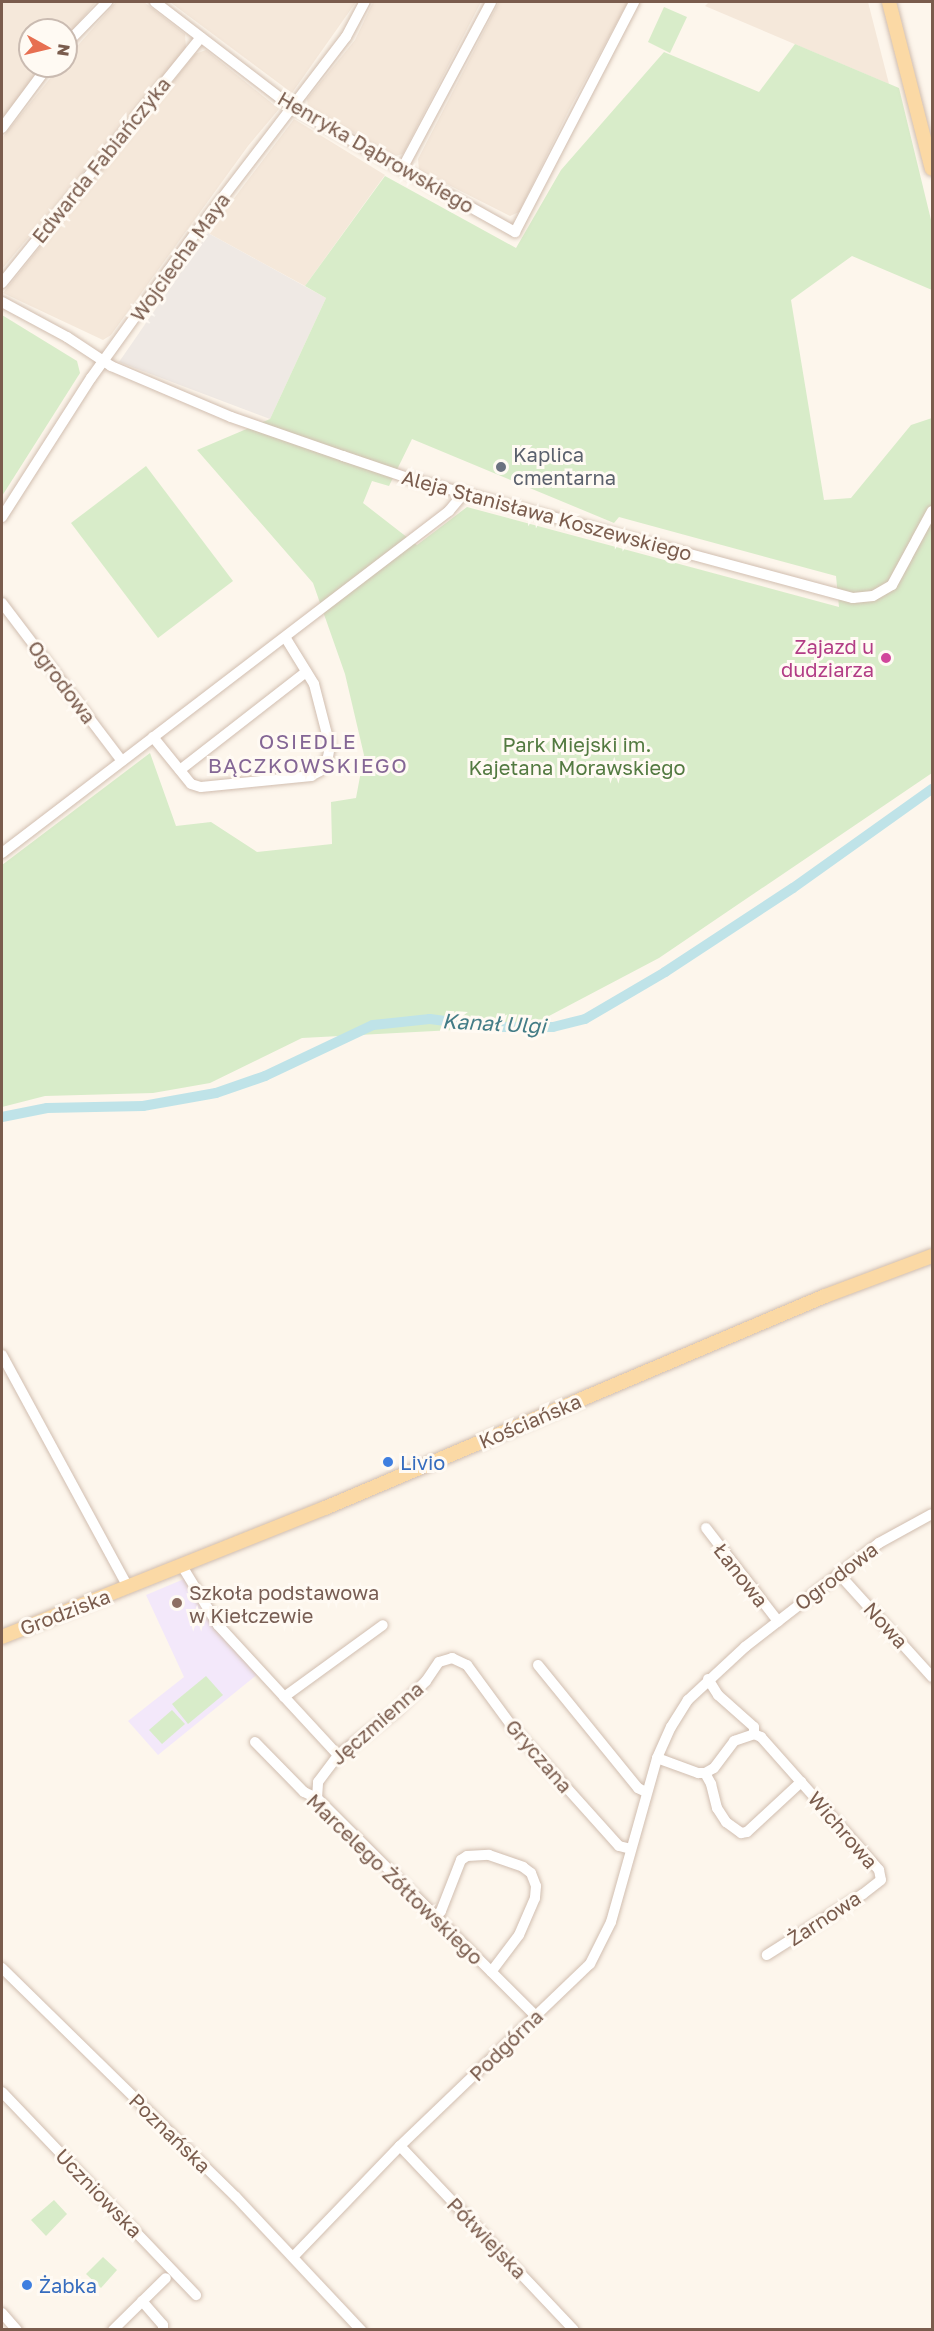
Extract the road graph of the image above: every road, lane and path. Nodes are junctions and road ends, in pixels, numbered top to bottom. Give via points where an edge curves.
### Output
1 (107, 2) edge
2 (155, 2) edge
3 (365, 2) edge
4 (490, 2) edge
5 (634, 2) edge
6 (889, 2) edge
7 (78, 32) edge
8 (201, 37) junction
9 (39, 78) edge
10 (292, 107) junction
11 (2, 128) edge
12 (403, 168) junction
13 (933, 169) edge
14 (2, 283) edge
15 (2, 302) edge
16 (103, 362) junction
17 (465, 493) junction
18 (933, 511) edge
19 (2, 517) edge
20 (2, 603) edge
21 (285, 638) junction
22 (306, 672) junction
23 (153, 737) junction
24 (122, 761) junction
25 (180, 770) junction
26 (2, 853) edge
27 (933, 1256) edge
28 (2, 1355) edge
29 (933, 1514) edge
30 (706, 1528) dead end
31 (182, 1566) junction
32 (839, 1574) junction
33 (128, 1587) junction
34 (778, 1621) junction
35 (383, 1625) dead end
36 (2, 1637) edge
37 (745, 1647) joint
38 (452, 1658) joint
39 (538, 1665) dead end
40 (933, 1677) edge
41 (708, 1679) junction
42 (284, 1697) junction
43 (754, 1734) junction
44 (255, 1742) dead end
45 (338, 1755) junction
46 (657, 1758) junction
47 (705, 1773) junction
48 (801, 1782) junction
49 (646, 1792) junction
50 (317, 1798) junction
51 (631, 1849) junction
52 (881, 1880) joint
53 (435, 1918) junction
54 (767, 1955) dead end
55 (2, 1968) edge
56 (491, 1972) junction
57 (536, 2016) junction
58 (2, 2092) edge
59 (400, 2146) junction
60 (294, 2256) junction
61 (166, 2278) dead end
62 (196, 2295) dead end
63 (142, 2301) junction
64 (335, 2301) junction
65 (2, 2313) edge
66 (17, 2330) edge
67 (113, 2330) edge
68 (163, 2330) edge
69 (355, 2330) edge
70 (361, 2330) edge
71 (574, 2330) edge

1 - 7 street
2 - 8 street, Henryka Dąbrowskiego
3 - 10 street, Wojciecha Maya via 346,37
4 - 12 street
5 - 12 street, Henryka Dąbrowskiego via 515,232
6 - 13 main road
8 - 10 street, Henryka Dąbrowskiego
8 - 14 street, Edwarda Fabiańczyka
9 - 11 street
10 - 12 street, Henryka Dąbrowskiego
10 - 16 street, Wojciecha Maya
15 - 16 street, Aleja Stanisława Koszewskiego
16 - 17 street, Aleja Stanisława Koszewskiego via 248,423 408,478
16 - 19 street, Wojciecha Maya
17 - 18 street, Aleja Stanisława Koszewskiego via 860,598 879,594 897,579
17 - 21 street via 449,511
20 - 24 street, Ogrodowa
21 - 22 street
21 - 23 street
22 - 25 street
22 - 25 street via 314,684 330,746 320,771 311,776 201,787 191,784
23 - 24 street
23 - 25 street
24 - 26 street
27 - 31 main road, Kościańska via 825,1296
28 - 33 street
29 - 32 street, Ogrodowa via 879,1543
30 - 34 street, Łanowa
31 - 33 main road, Kościańska
31 - 42 street via 218,1625
32 - 34 street, Ogrodowa
32 - 40 street, Nowa
33 - 36 main road, Grodziska
34 - 37 street, Ogrodowa
35 - 42 street
37 - 41 street, Podgórna
38 - 45 street, Jęczmienna via 439,1662 395,1712
38 - 51 street, Gryczana via 467,1665 514,1729 619,1846
39 - 49 street via 638,1788
41 - 43 street via 718,1695 754,1727
41 - 46 street, Podgórna via 670,1727
42 - 45 street
43 - 47 street via 734,1741 714,1768
43 - 48 street, Wichrowa
44 - 50 street, Marcelego Żółtowskiego via 304,1792
45 - 50 street, Jęczmienna via 318,1782
46 - 47 street
46 - 49 street, Podgórna
47 - 48 street, Wichrowa via 717,1808 726,1822 741,1833 747,1832
48 - 52 street, Wichrowa via 879,1870
49 - 51 street, Podgórna
50 - 53 street, Marcelego Żółtowskiego
51 - 57 street, Podgórna via 600,1947 578,1977
52 - 54 street, Żarnowa
53 - 56 street, Marcelego Żółtowskiego
53 - 56 street via 461,1860 467,1856 489,1855 531,1873 535,1898 519,1935
55 - 60 street, Poznańska
56 - 57 street, Marcelego Żółtowskiego
57 - 59 street, Podgórna
58 - 62 street, Uczniowska
59 - 60 street, Podgórna
59 - 71 street, Półwiejska
60 - 64 street, Poznańska
61 - 63 street
63 - 67 street
63 - 68 street
64 - 69 street, Poznańska
64 - 70 street, Poznańska
65 - 66 street

